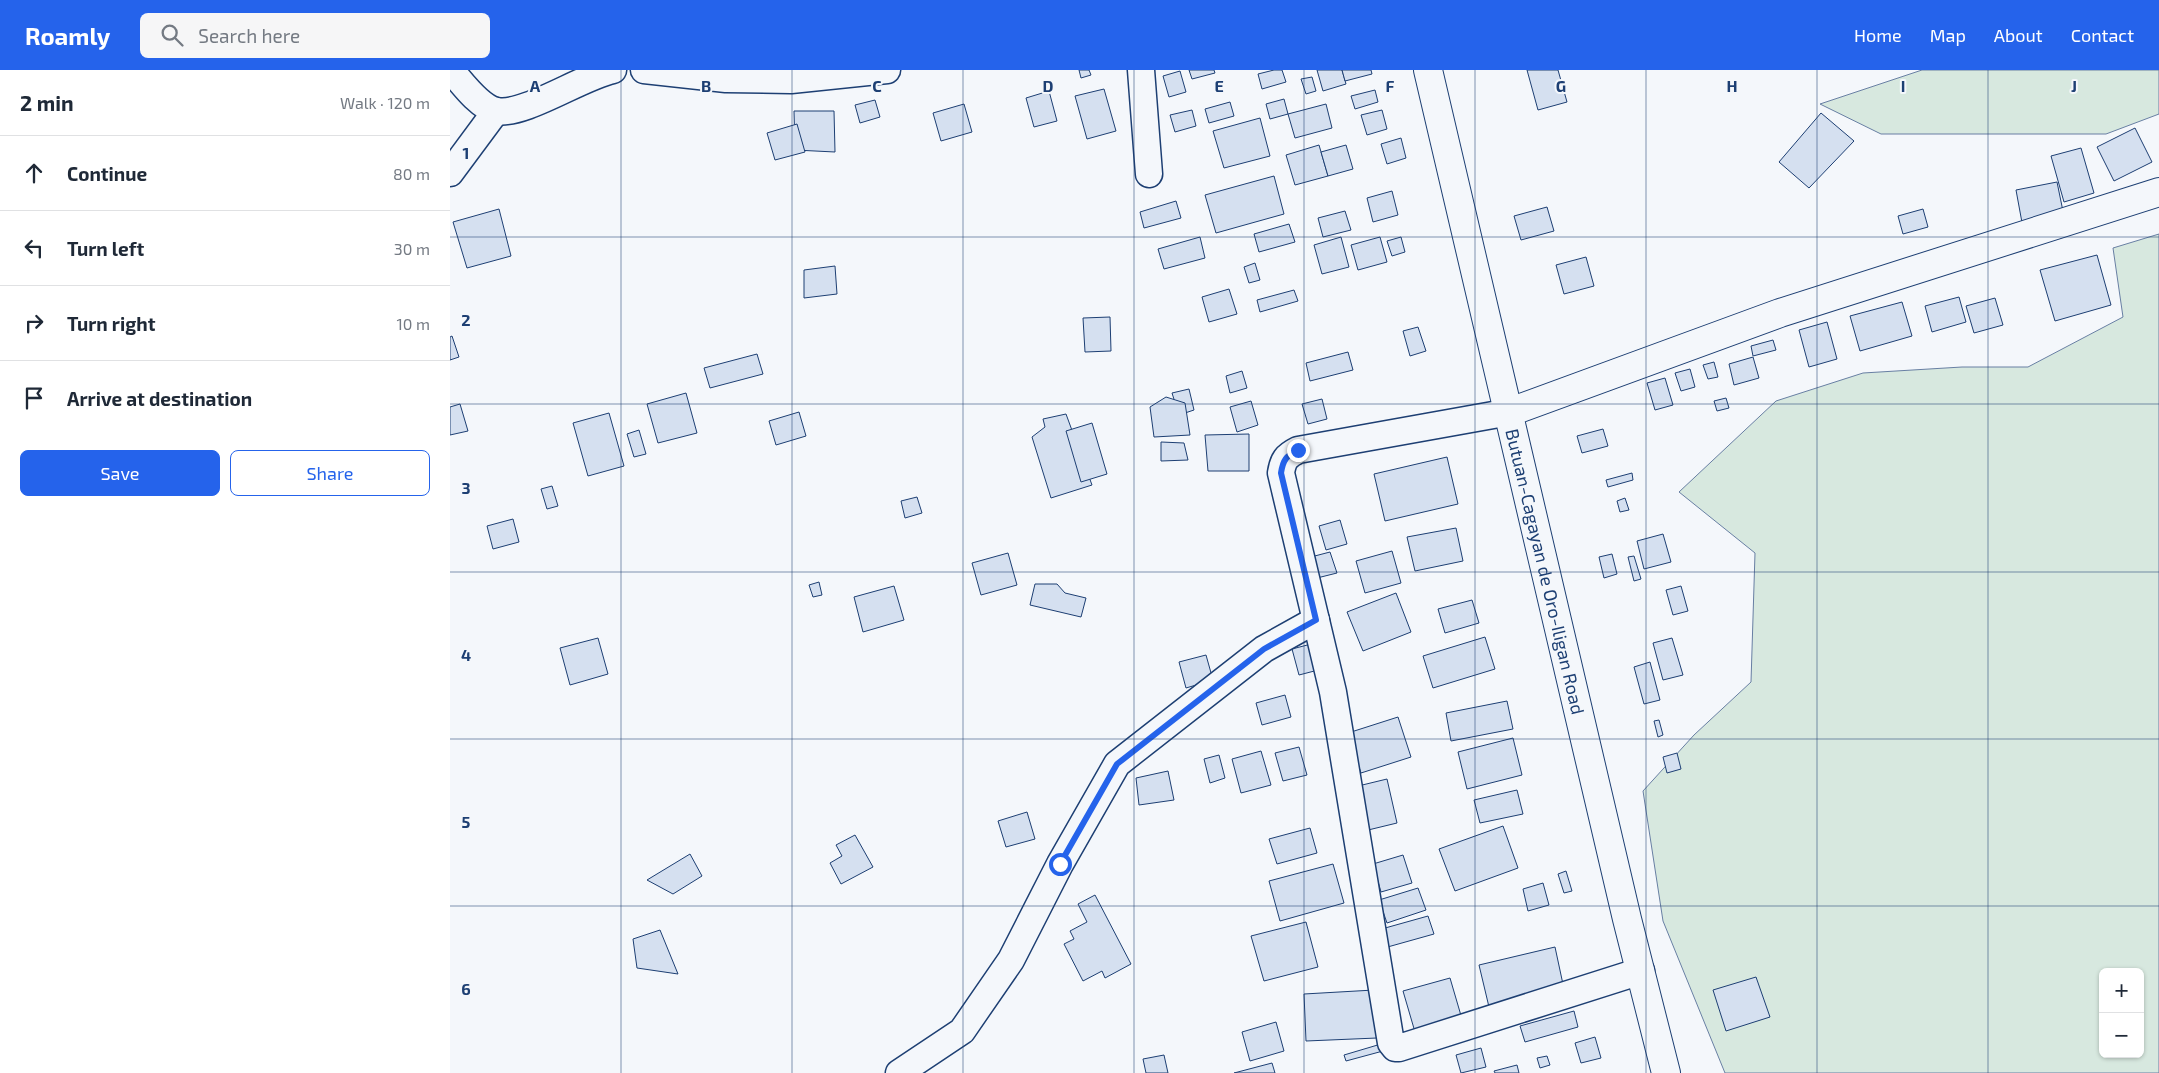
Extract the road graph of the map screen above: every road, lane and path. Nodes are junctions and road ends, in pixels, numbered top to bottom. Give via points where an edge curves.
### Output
1 (451, 70) edge
2 (613, 70) edge
3 (644, 70) edge
4 (887, 70) edge
5 (1140, 70) edge
6 (1428, 70) edge
7 (496, 111) junction
8 (450, 173) edge
9 (1149, 174) dead end
10 (2159, 192) edge
11 (1510, 412) junction
12 (1316, 620) junction
13 (1641, 971) junction
14 (899, 1073) edge
15 (1666, 1073) edge

1 - 7 street via 475,98
2 - 7 street via 598,73 550,97 515,109
3 - 4 street via 726,79 791,80
5 - 9 street
6 - 11 main road, Butuan-Cagayan de Oro-Iligan Road
7 - 8 street
10 - 11 main road via 1780,313
11 - 12 street via 1298,450 1287,456 1281,473
11 - 13 main road, Butuan-Cagayan de Oro-Iligan Road
12 - 13 street via 1333,692 1393,1046 1399,1048
12 - 14 street via 1264,649 1117,764 1060,864 1011,960 962,1031
13 - 15 main road, Butuan-Cagayan de Oro-Iligan Road

